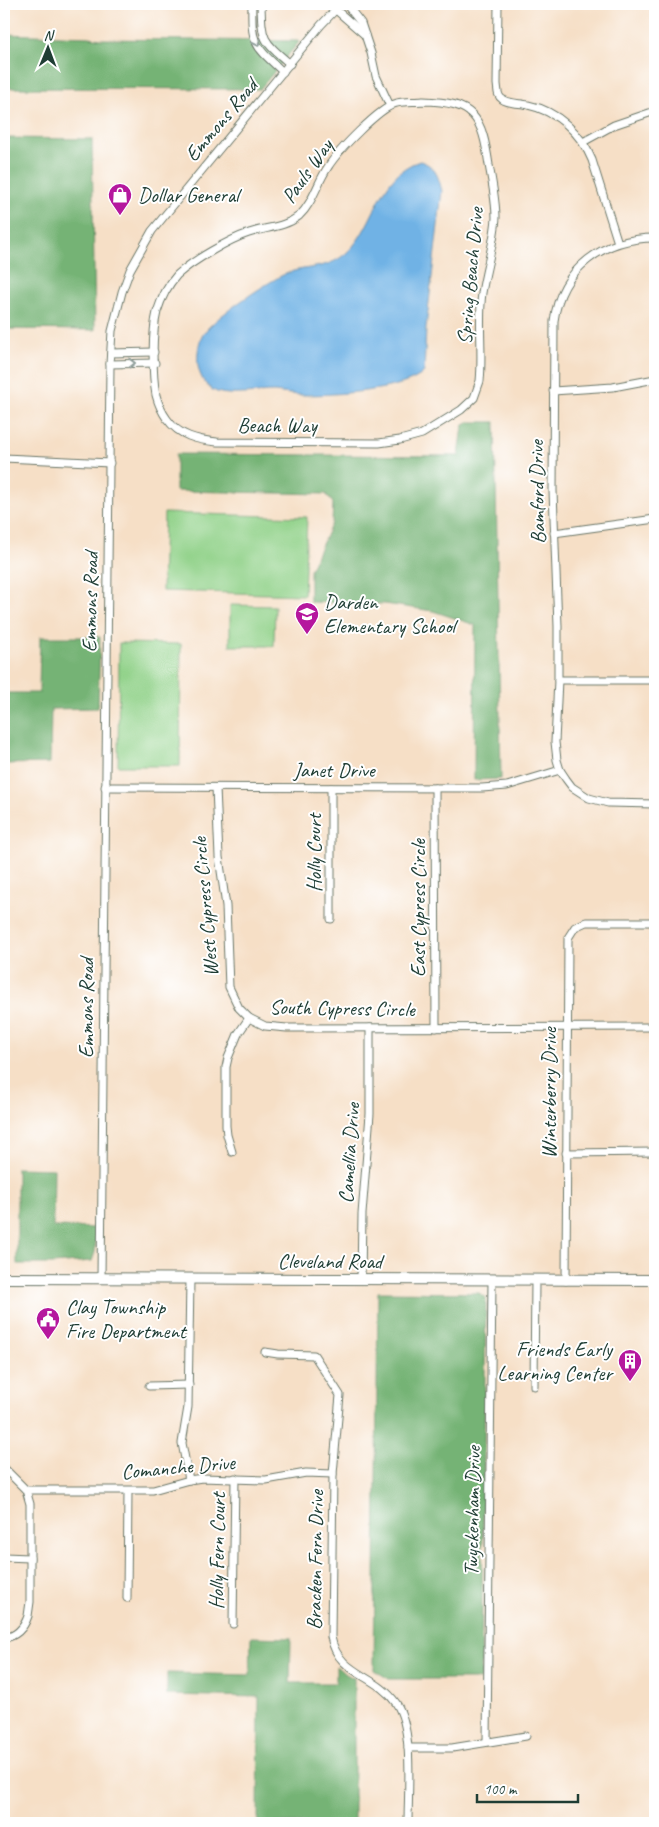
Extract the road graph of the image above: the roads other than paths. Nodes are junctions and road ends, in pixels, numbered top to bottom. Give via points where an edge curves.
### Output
1 (252, 4) edge
2 (261, 4) edge
3 (346, 4) edge
4 (498, 4) edge
5 (338, 6) edge
6 (365, 36) junction
7 (290, 64) junction
8 (283, 72) junction
9 (390, 106) junction
10 (655, 111) edge
11 (583, 142) junction
12 (655, 238) edge
13 (618, 243) junction
14 (154, 352) junction
15 (111, 353) junction
16 (154, 363) junction
17 (110, 364) junction
18 (655, 379) edge
19 (553, 391) junction
20 (448, 419) joint
21 (4, 458) edge
22 (110, 463) junction
23 (655, 519) edge
24 (554, 533) junction
25 (558, 680) junction
26 (655, 680) edge
27 (560, 770) junction
28 (105, 787) junction
29 (216, 788) junction
30 (331, 788) junction
31 (435, 788) junction
32 (655, 804) edge
33 (331, 919) dead end
34 (655, 922) edge
35 (249, 1018) junction
36 (655, 1027) edge
37 (370, 1028) junction
38 (436, 1028) junction
39 (567, 1028) junction
40 (232, 1152) dead end
41 (655, 1152) edge
42 (566, 1153) junction
43 (4, 1278) edge
44 (101, 1279) junction
45 (190, 1280) junction
46 (361, 1280) junction
47 (655, 1280) edge
48 (492, 1281) junction
49 (535, 1281) junction
50 (566, 1281) junction
51 (265, 1352) dead end
52 (149, 1386) dead end
53 (189, 1386) junction
54 (534, 1386) dead end
55 (4, 1468) edge
56 (333, 1474) junction
57 (235, 1478) junction
58 (189, 1480) junction
59 (26, 1490) junction
60 (128, 1491) junction
61 (4, 1558) edge
62 (30, 1558) junction
63 (127, 1598) dead end
64 (233, 1624) dead end
65 (4, 1638) edge
66 (526, 1736) dead end
67 (488, 1741) junction
68 (408, 1748) junction
69 (408, 1823) edge

1 -> 8 street via 256,43
2 - 7 street via 265,41
3 - 6 street via 361,23
4 - 11 street via 497,84 500,97 550,113 570,127
5 - 6 street
5 - 7 street, Emmons Road
6 - 9 street via 374,71
7 - 8 street, Emmons Road
8 - 15 street, Emmons Road via 148,239 130,270 122,292 112,331
9 - 14 street, Pauls Way via 338,153 309,204 296,217 276,227 241,236 194,262 178,275 158,309
9 - 20 street, Spring Beach Drive via 401,102 450,102 468,111 484,134 496,214 482,295 480,376 471,401
10 - 11 street via 614,125
11 - 13 street via 592,160
12 - 13 street, Bamford Drive
13 - 19 street, Bamford Drive via 603,249 580,266 559,298 554,321
14 - 15 street
14 - 16 street, Beach Way
15 - 17 street, Emmons Road
17 -> 16 street
16 - 20 street, Beach Way via 156,395 166,418 188,437 205,441 389,442 422,434
17 - 22 street, Emmons Road
18 - 19 street via 606,388
19 - 24 street, Bamford Drive
21 - 22 street
22 - 28 street, Emmons Road
23 - 24 street
24 - 25 street, Bamford Drive
25 - 26 street
25 - 27 street, Bamford Drive via 556,752
27 - 31 street, Janet Drive via 507,786
27 - 32 street via 572,787 594,800
28 - 29 street, Janet Drive
28 - 44 street, Emmons Road
29 - 30 street, Janet Drive
29 - 35 street, West Cypress Circle via 218,850 228,927 228,977 231,994
30 - 31 street, Janet Drive
30 - 33 street, Holly Court
31 - 38 street, East Cypress Circle
34 - 39 street, Winterberry Drive via 593,922 574,927 568,938
35 - 37 street, South Cypress Circle via 280,1028
35 - 40 street via 232,1046 226,1067 226,1126
36 - 39 street, South Cypress Circle
37 - 38 street, South Cypress Circle
37 - 46 street, Camellia Drive via 370,1114 362,1214
38 - 39 street, South Cypress Circle
39 - 42 street, Winterberry Drive
41 - 42 street
42 - 50 street, Winterberry Drive
43 - 44 main road, Cleveland Road
44 - 45 main road, Cleveland Road
45 - 46 main road, Cleveland Road
45 - 53 street
46 - 48 main road, Cleveland Road
47 - 50 main road, Cleveland Road
48 - 49 main road, Cleveland Road
48 - 67 street, Twyckenham Drive
49 - 50 main road, Cleveland Road
49 - 54 street
51 - 56 street, Bracken Fern Drive via 314,1355 340,1395
52 - 53 street
53 - 58 street via 182,1443
55 - 59 street
56 - 57 street, Comanche Drive via 306,1472 266,1480
56 - 68 street, Bracken Fern Drive via 332,1643 344,1663 381,1686 397,1704 405,1720
57 - 58 street, Comanche Drive
57 - 64 street, Holly Fern Court
58 - 60 street, Comanche Drive via 154,1490
59 - 60 street, Comanche Drive
59 - 62 street via 31,1512
60 - 63 street
61 - 62 street
62 - 65 street via 26,1622 18,1633
66 - 67 street
67 - 68 street via 452,1748
68 - 69 street, Bracken Fern Drive

